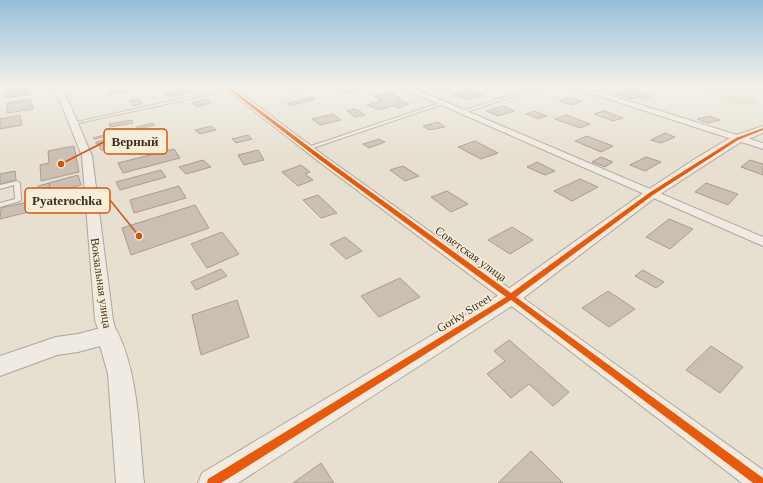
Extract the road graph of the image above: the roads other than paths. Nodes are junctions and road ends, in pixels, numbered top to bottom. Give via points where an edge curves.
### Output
1 (68, 109) edge
2 (135, 109) edge
3 (255, 109) edge
4 (428, 109) edge
5 (453, 109) edge
6 (472, 109) edge
7 (642, 109) edge
8 (461, 112) junction
9 (74, 122) junction
10 (763, 128) edge
11 (737, 139) junction
12 (763, 146) edge
13 (308, 148) junction
14 (0, 187) edge
15 (651, 194) junction
16 (0, 205) edge
17 (763, 242) edge
18 (511, 297) junction
19 (108, 336) junction
20 (0, 366) edge
21 (130, 483) edge
22 (212, 483) edge
23 (761, 483) edge

1 - 9 street, Вокзальная улица
2 - 9 lane
3 - 13 street, Советская улица
4 - 13 lane
5 - 8 street
6 - 8 lane
7 - 11 street
8 - 15 street
9 - 19 street, Вокзальная улица via 87,156 104,320
10 - 11 street, Gorky Street
11 - 12 street
11 - 15 street, Gorky Street
13 - 18 street, Советская улица
14 - 16 lane via 17,183 18,200
15 - 17 street
15 - 18 street, Gorky Street
18 - 22 street, Gorky Street
18 - 23 street, Советская улица
19 - 20 street via 56,346
19 - 21 street, Вокзальная улица via 120,374

